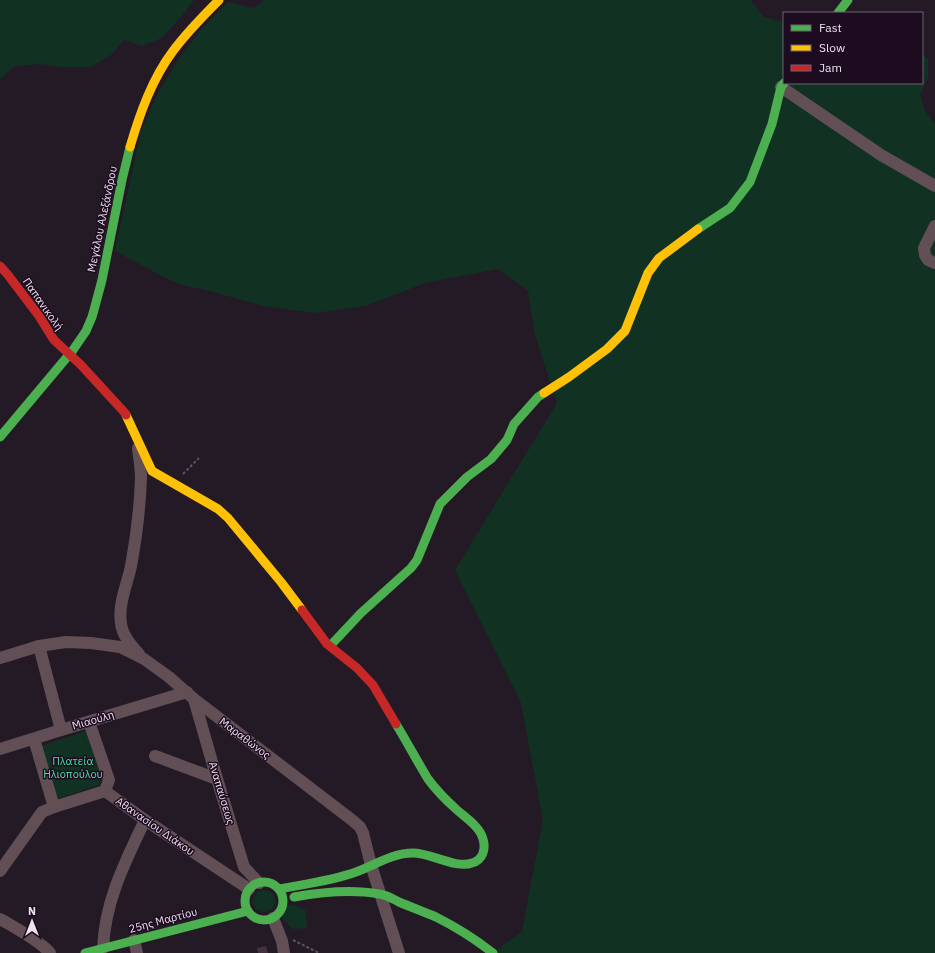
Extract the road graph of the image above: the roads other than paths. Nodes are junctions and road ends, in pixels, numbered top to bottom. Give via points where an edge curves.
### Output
1 (219, 0) edge
2 (848, 0) edge
3 (839, 12) edge
4 (782, 85) edge
5 (935, 186) edge
6 (935, 226) edge
7 (935, 263) edge
8 (0, 266) edge
9 (69, 354) junction
10 (0, 437) edge
11 (137, 439) junction
12 (39, 646) junction
13 (330, 646) junction
14 (0, 658) edge
15 (144, 659) junction
16 (190, 695) junction
17 (89, 722) junction
18 (61, 730) junction
19 (34, 739) junction
20 (0, 749) edge
21 (155, 756) dead end
22 (217, 779) junction
23 (105, 791) junction
24 (54, 807) junction
25 (145, 820) junction
26 (371, 865) junction
27 (244, 867) junction
28 (0, 871) edge
29 (232, 878) junction
30 (254, 886) junction
31 (279, 889) junction
32 (381, 894) junction
33 (283, 899) junction
34 (248, 910) junction
35 (272, 918) junction
36 (0, 919) edge
37 (134, 940) junction
38 (103, 948) junction
39 (50, 953) edge
40 (85, 953) edge
41 (137, 953) edge
42 (284, 953) edge
43 (399, 953) edge
44 (493, 953) edge

1 - 9 street, Μεγάλου Αλεξάνδρου via 172,52 145,103 123,172 92,318
2 - 3 street
4 - 5 street via 881,155
4 - 13 street via 772,124 750,182 730,208 659,258 648,273 625,331 607,349 538,397 514,424 507,440 491,459 440,504 417,560 411,568 361,613
6 - 7 street via 924,248 928,260
8 - 9 street, Παπανικολή via 39,316 54,340
9 - 10 street, Μεγάλου Αλεξάνδρου
9 - 11 street, Παπανικολή via 125,413
11 - 13 street, Παπανικολή via 152,471 218,509 228,518
11 - 15 street via 140,496 120,623 124,635
12 - 14 street, Μαραθώνος
12 - 15 street, Μαραθώνος via 66,642 91,643 120,647
12 - 18 street
13 - 26 street, Παπανικολή via 373,685 429,780 484,838 484,852 481,858 470,865 455,864 414,853 393,856
15 - 16 street, Μαραθώνος
16 - 17 street, Μιαούλη
16 - 22 street, Αναπαύσεως
16 - 26 street, Μαραθώνος via 360,827
17 - 18 street, Μιαούλη
17 - 23 street via 109,780
18 - 19 street, Μιαούλη
19 - 20 street, Μιαούλη
19 - 24 street
21 - 22 street
22 - 27 street, Αναπαύσεως
23 - 24 street, Αθανασίου Διάκου
23 - 25 street, Αθανασίου Διάκου
24 - 28 street, Αθανασίου Διάκου via 42,812
25 - 29 street, Αθανασίου Διάκου
25 - 38 street via 113,893 106,917
26 - 31 street via 358,872 324,881
26 - 32 street, Μαραθώνος
27 - 29 street
27 - 30 street, Αναπαύσεως
29 - 30 street, Αθανασίου Διάκου
30 - 31 street via 266,882
30 - 34 street via 245,900
31 - 33 street
32 - 33 street via 331,892
32 - 43 street, Μαραθώνος
32 - 44 street via 449,924
33 - 35 street via 282,908
34 - 35 street via 259,919
34 - 37 street, 25ης Μαρτίου
35 - 42 street
36 - 39 street
37 - 38 street, 25ης Μαρτίου
37 - 41 street
38 - 40 street, 25ης Μαρτίου

